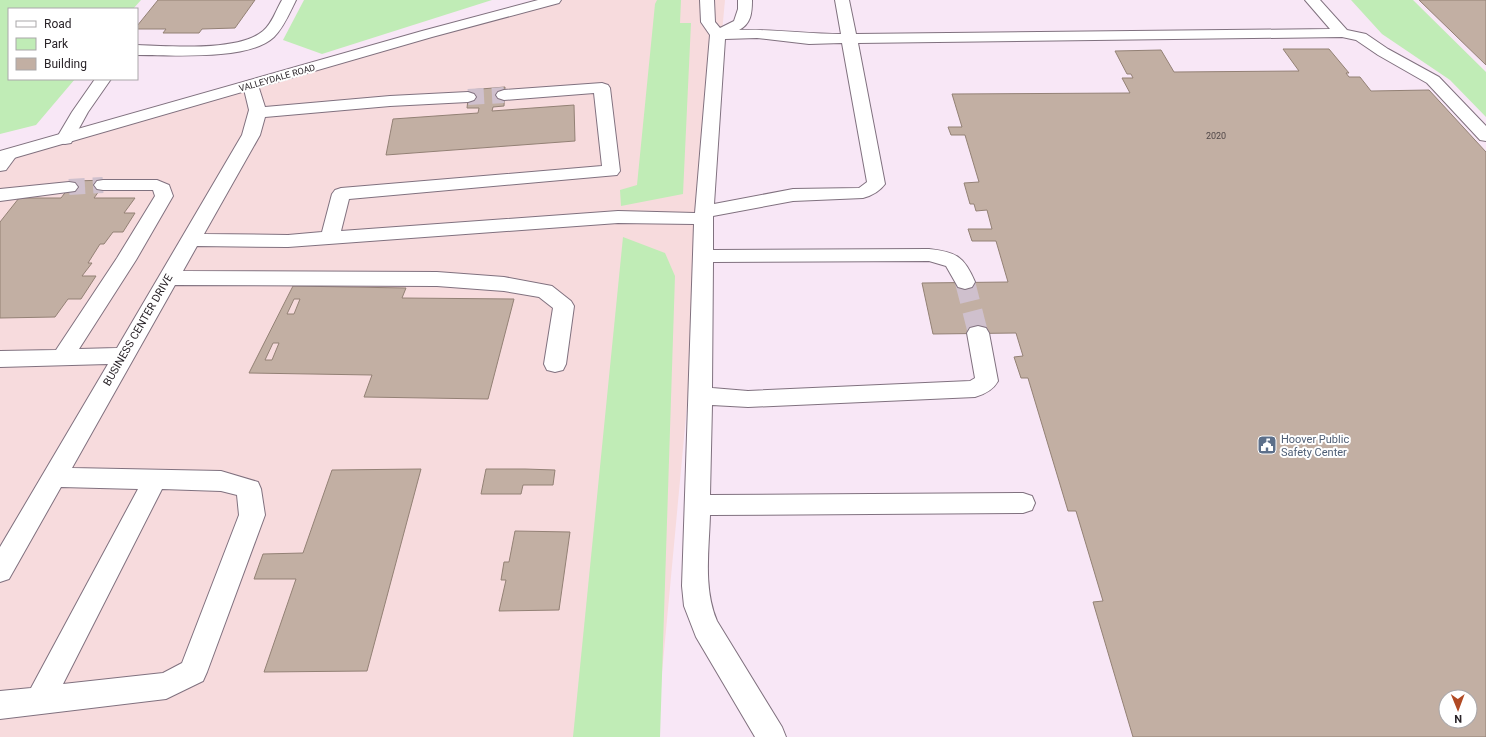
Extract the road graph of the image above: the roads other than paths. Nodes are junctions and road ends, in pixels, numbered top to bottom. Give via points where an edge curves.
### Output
1 (289, 0) edge
2 (554, 0) edge
3 (707, 0) edge
4 (745, 0) edge
5 (842, 0) edge
6 (1312, 0) edge
7 (1342, 33) junction
8 (718, 35) junction
9 (848, 38) junction
10 (138, 50) edge
11 (102, 80) edge
12 (251, 86) junction
13 (504, 95) tunnel mouth
14 (468, 97) tunnel mouth
15 (258, 112) junction
16 (1486, 136) edge
17 (65, 139) junction
18 (3, 160) edge
19 (103, 185) tunnel mouth
20 (69, 187) tunnel mouth
21 (0, 195) edge
22 (704, 215) junction
23 (330, 238) junction
24 (190, 240) junction
25 (702, 256) junction
26 (168, 278) junction
27 (966, 282) tunnel mouth
28 (978, 333) tunnel mouth
29 (124, 356) junction
30 (62, 358) junction
31 (0, 359) edge
32 (555, 364) dead end
33 (701, 396) junction
34 (54, 478) junction
35 (155, 480) junction
36 (1023, 503) dead end
37 (697, 505) junction
38 (0, 571) edge
39 (40, 700) junction
40 (0, 705) edge
41 (771, 737) edge

1 - 10 main road via 268,35 258,41 223,50
2 - 12 main road, VALLEYDALE ROAD
3 - 8 main road via 708,22
4 - 8 main road via 741,23
5 - 9 main road
6 - 7 main road
7 - 9 main road
7 - 16 main road via 1362,37 1433,80
8 - 9 main road
8 - 22 main road
9 - 22 main road via 876,184 863,193 793,195
11 - 17 main road
12 - 15 main road, BUSINESS CENTER DRIVE
12 - 17 main road, VALLEYDALE ROAD
13 - 23 main road via 602,88 611,171 341,194
14 - 15 main road
15 - 24 main road, BUSINESS CENTER DRIVE via 251,135
17 - 18 main road, VALLEYDALE ROAD
19 - 30 main road via 157,185 163,189 164,196
20 - 21 main road
22 - 23 main road via 618,217
22 - 25 main road
23 - 24 main road via 265,241
24 - 26 main road, BUSINESS CENTER DRIVE
25 - 27 main road via 929,255 947,257 959,265
25 - 33 main road
26 - 29 main road, BUSINESS CENTER DRIVE
26 - 32 main road via 437,279 504,284 544,291 564,306
28 - 33 main road via 987,381 975,389 748,399
29 - 30 main road
29 - 34 main road, BUSINESS CENTER DRIVE
30 - 31 main road
33 - 37 main road
34 - 35 main road
34 - 38 main road, BUSINESS CENTER DRIVE
35 - 39 main road
35 - 39 main road via 221,481 248,489 252,515 193,672 166,686
36 - 37 main road
37 - 41 main road via 697,606 706,628
39 - 40 main road

